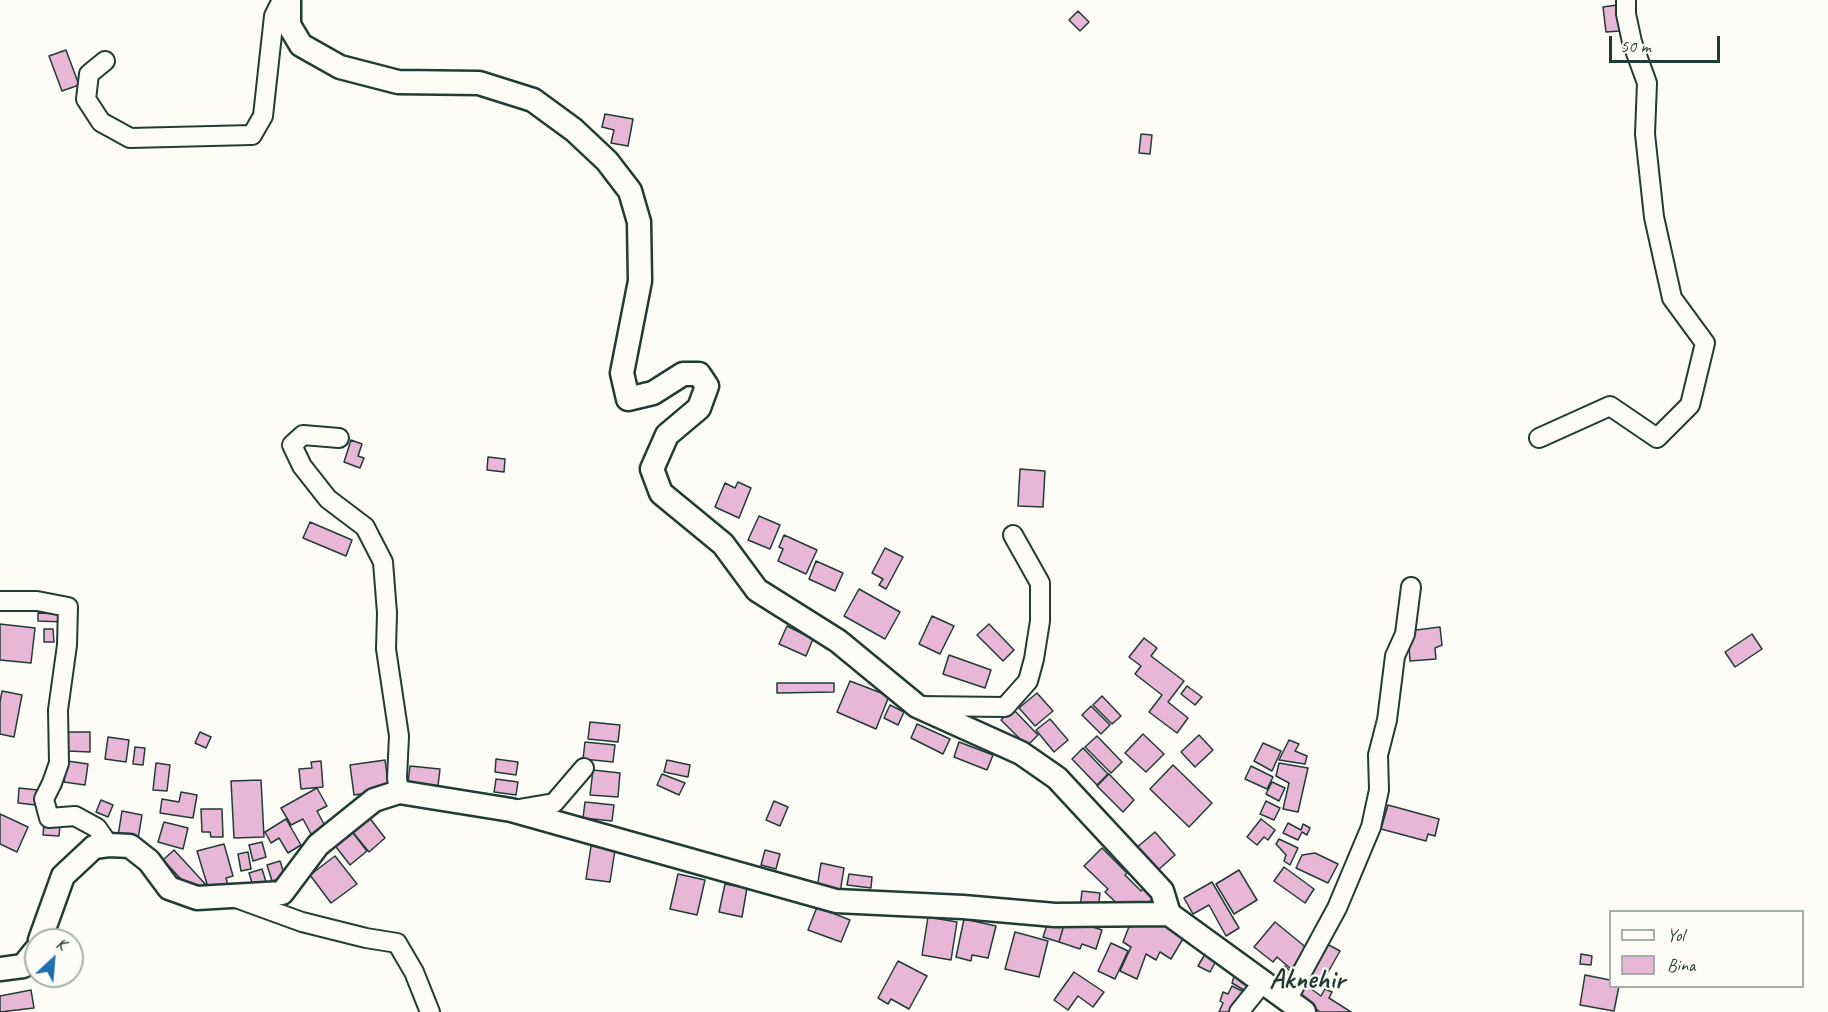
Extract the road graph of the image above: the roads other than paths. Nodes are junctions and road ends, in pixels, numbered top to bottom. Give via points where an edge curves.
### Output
1 (282, 0) edge
2 (290, 0) edge
3 (1626, 0) edge
4 (105, 61) dead end
5 (339, 438) dead end
6 (1539, 438) dead end
7 (1014, 536) dead end
8 (1411, 587) dead end
9 (0, 601) edge
10 (917, 706) junction
11 (584, 768) dead end
12 (399, 792) junction
13 (511, 810) junction
14 (109, 845) junction
15 (227, 898) junction
16 (1169, 914) junction
17 (44, 928) edge
18 (24, 965) edge
19 (0, 969) edge
20 (1264, 981) junction
21 (1295, 1006) edge
22 (430, 1012) edge
23 (1239, 1012) edge

1 - 4 street via 274,16 263,116 252,135 130,138 101,123 86,99 89,74
2 - 10 street via 289,25 301,45 340,67 398,82 479,83 533,100 607,160 630,191 639,222 640,280 622,373 628,399 653,393 683,374 699,374 706,386 699,408 667,435 652,469 661,493 723,544 757,590 838,641
3 - 6 street via 1632,42 1647,83 1645,134 1654,217 1672,298 1705,343 1690,405 1657,438 1610,406
5 - 12 street via 303,435 292,445 302,466 328,499 365,527 383,562 386,649 399,736
7 - 10 street via 1040,583 1040,621 1028,681 1005,707
8 - 21 street via 1405,634 1395,656 1378,755 1379,790 1371,827
9 - 14 street via 37,601 68,607 58,710 59,763 44,799 49,818 75,816 97,828
10 - 16 street via 1021,753 1057,778 1162,891
11 - 13 street via 554,803
12 - 13 street
12 - 15 street via 374,800 318,845 282,893
13 - 16 street via 836,901 1055,915
14 - 15 street via 130,846 149,861 169,888 198,898
14 - 17 street via 94,847 63,876
15 - 22 street via 240,898 303,922 366,939 397,943
16 - 20 street
18 - 19 street
20 - 21 street
20 - 23 street

